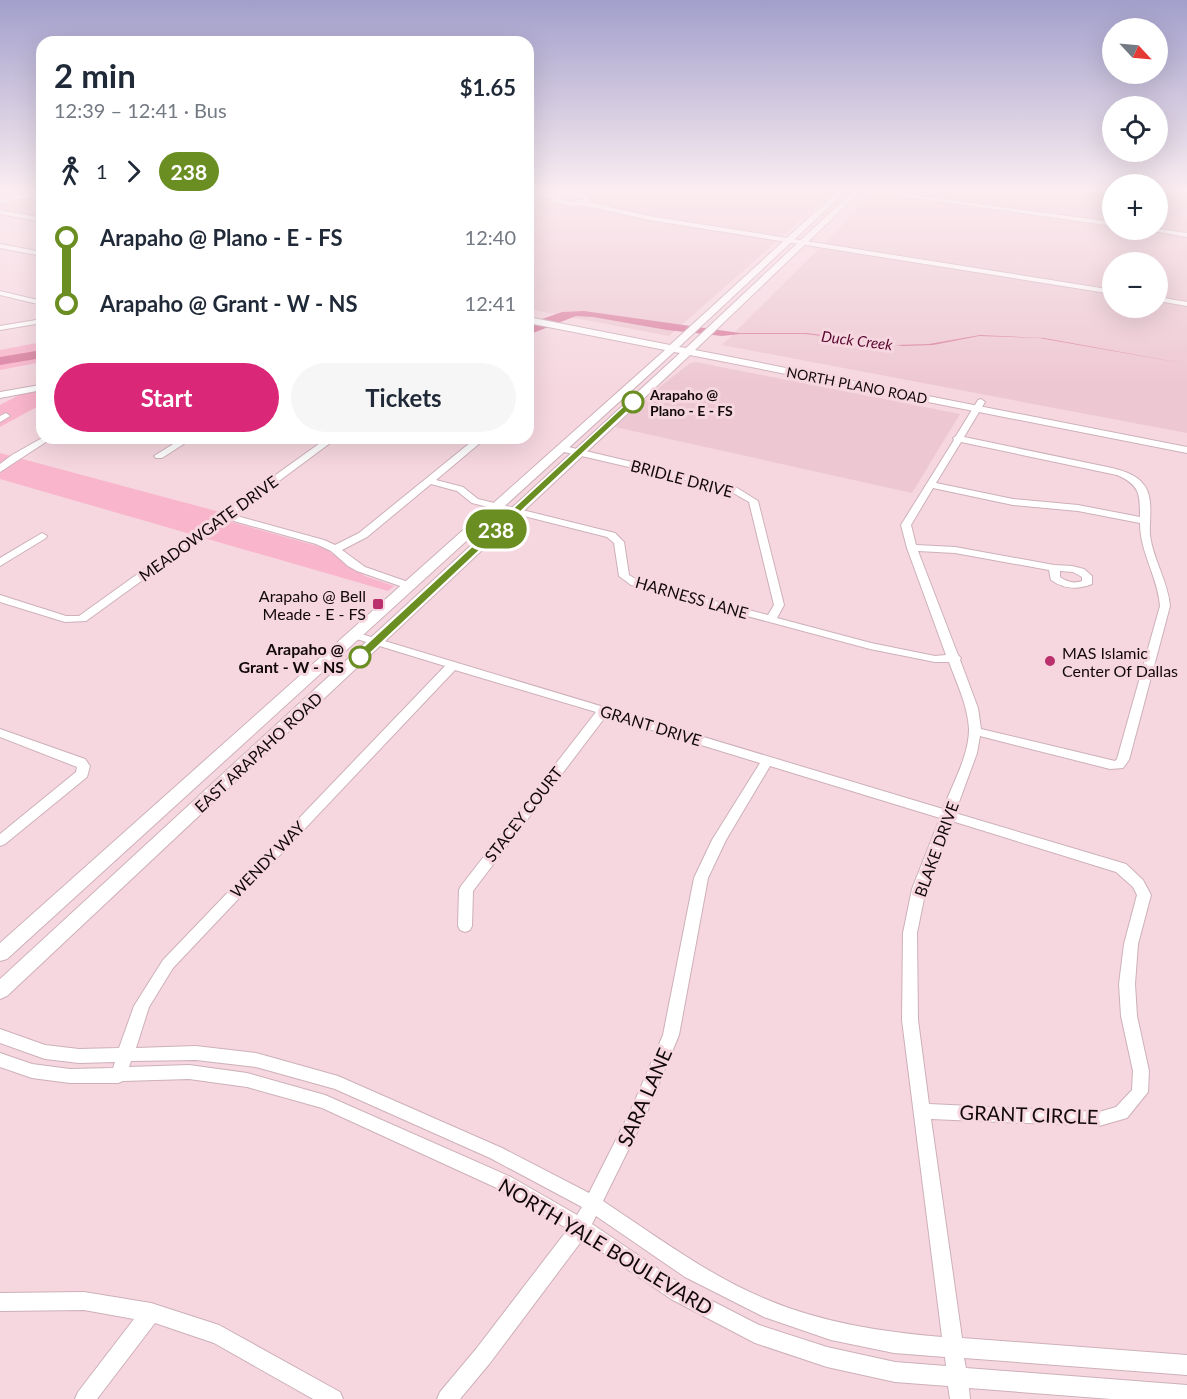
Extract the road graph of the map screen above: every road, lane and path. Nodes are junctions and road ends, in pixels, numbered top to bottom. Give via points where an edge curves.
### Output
1 (770, 257) edge
2 (788, 257) edge
3 (893, 257) edge
4 (1102, 290) edge
5 (0, 293) edge
6 (1168, 301) edge
7 (36, 302) edge
8 (1187, 304) edge
9 (534, 319) edge
10 (36, 322) edge
11 (0, 328) edge
12 (677, 343) junction
13 (693, 346) junction
14 (36, 389) edge
15 (0, 395) edge
16 (979, 405) junction
17 (957, 438) junction
18 (1146, 438) junction
19 (1187, 442) edge
20 (38, 444) edge
21 (179, 444) edge
22 (325, 444) edge
23 (475, 444) edge
24 (560, 448) junction
25 (1187, 450) edge
26 (578, 453) junction
27 (159, 456) dead end
28 (0, 469) edge
29 (430, 481) junction
30 (930, 484) junction
31 (497, 506) junction
32 (516, 510) junction
33 (224, 515) junction
34 (1144, 521) junction
35 (42, 536) dead end
36 (912, 548) junction
37 (335, 549) junction
38 (471, 553) junction
39 (438, 558) junction
40 (0, 563) edge
41 (1054, 568) dead end
42 (407, 585) junction
43 (0, 598) edge
44 (771, 619) junction
45 (354, 635) junction
46 (376, 642) junction
47 (955, 658) junction
48 (453, 665) junction
49 (603, 711) junction
50 (975, 731) junction
51 (0, 733) edge
52 (767, 761) junction
53 (947, 815) junction
54 (0, 841) edge
55 (465, 926) dead end
56 (0, 954) edge
57 (0, 991) edge
58 (0, 1036) edge
59 (126, 1056) junction
60 (0, 1060) edge
61 (118, 1076) junction
62 (923, 1111) junction
63 (592, 1204) junction
64 (581, 1227) junction
65 (0, 1302) edge
66 (151, 1312) junction
67 (953, 1348) junction
68 (1187, 1365) edge
69 (956, 1377) junction
70 (1187, 1395) edge
71 (85, 1399) edge
72 (333, 1399) edge
73 (447, 1399) edge
74 (960, 1399) edge

1 - 12 main road, EAST ARAPAHO ROAD
2 - 13 main road, EAST ARAPAHO ROAD
3 - 4 street
5 - 7 street
6 - 8 street
9 - 12 main road, NORTH PLANO ROAD
10 - 11 street
12 - 13 main road, NORTH PLANO ROAD
12 - 24 main road, EAST ARAPAHO ROAD
13 - 16 main road, NORTH PLANO ROAD
13 - 26 main road, EAST ARAPAHO ROAD
14 - 15 street
16 - 17 street, BLAKE DRIVE
16 - 18 main road, NORTH PLANO ROAD
17 - 30 street, BLAKE DRIVE
17 - 34 street via 1116,472 1140,485 1145,494
18 - 19 main road, NORTH PLANO ROAD
18 - 25 main road, NORTH PLANO ROAD
20 - 28 street
21 - 27 street
22 - 33 street, MEADOWGATE DRIVE
23 - 29 street
24 - 26 street, BRIDLE DRIVE
24 - 31 main road, EAST ARAPAHO ROAD
26 - 32 main road, EAST ARAPAHO ROAD
26 - 44 street, BRIDLE DRIVE via 731,488 753,501 779,605
29 - 31 street, HARNESS LANE via 460,489 475,501
29 - 37 street via 363,535
30 - 34 street via 1013,502 1078,508
30 - 36 street, BLAKE DRIVE via 906,525
31 - 32 street, HARNESS LANE
31 - 39 main road, EAST ARAPAHO ROAD
32 - 38 main road, EAST ARAPAHO ROAD
32 - 44 street, HARNESS LANE via 611,535 619,542 624,576 635,583
33 - 37 street
33 - 43 street, MEADOWGATE DRIVE via 204,534 82,619 65,619
34 - 50 street via 1146,543 1165,590 1165,606 1123,760 1110,765
35 - 40 street
36 - 41 street via 955,550
36 - 47 street, BLAKE DRIVE
37 - 42 street via 361,569
38 - 39 main road
38 - 46 main road, EAST ARAPAHO ROAD
39 - 42 main road, EAST ARAPAHO ROAD
42 - 45 main road, EAST ARAPAHO ROAD
44 - 47 street, HARNESS LANE via 913,656
45 - 46 street, GRANT DRIVE
45 - 56 main road, EAST ARAPAHO ROAD
46 - 48 street, GRANT DRIVE
46 - 57 main road, EAST ARAPAHO ROAD
47 - 50 street, BLAKE DRIVE via 972,708
48 - 49 street, GRANT DRIVE
48 - 59 street, WENDY WAY via 168,964 142,1006
49 - 52 street, GRANT DRIVE
49 - 55 street, STACEY COURT via 466,890
50 - 53 street, BLAKE DRIVE via 971,753
51 - 54 street via 84,766 82,774
52 - 53 street, GRANT DRIVE
52 - 63 street, SARA LANE via 701,878 671,1035 651,1088
53 - 62 street, BLAKE DRIVE via 919,889 910,933 910,1020
53 - 62 street, GRANT CIRCLE via 1121,868 1138,884 1144,895 1131,944 1127,984 1129,1016 1141,1071 1140,1092 1121,1113 1099,1119
58 - 59 street, NORTH YALE BOULEVARD via 45,1052
59 - 61 street, WENDY WAY
59 - 63 street, NORTH YALE BOULEVARD via 196,1053 279,1065 338,1083 496,1153
60 - 61 street, NORTH YALE BOULEVARD via 32,1071
61 - 64 street, NORTH YALE BOULEVARD via 189,1072 268,1084 325,1102 506,1183
62 - 67 street, BLAKE DRIVE
63 - 64 street, SARA LANE
63 - 67 street, NORTH YALE BOULEVARD via 692,1270 764,1308 831,1330 894,1343
64 - 69 street, NORTH YALE BOULEVARD via 678,1293 755,1333 827,1358 895,1372
64 - 73 street, SARA LANE
65 - 66 street via 84,1301
66 - 71 street
66 - 72 street via 219,1335
67 - 68 street, NORTH YALE BOULEVARD
67 - 69 street, BLAKE DRIVE
69 - 70 street, NORTH YALE BOULEVARD
69 - 74 street, BLAKE DRIVE

